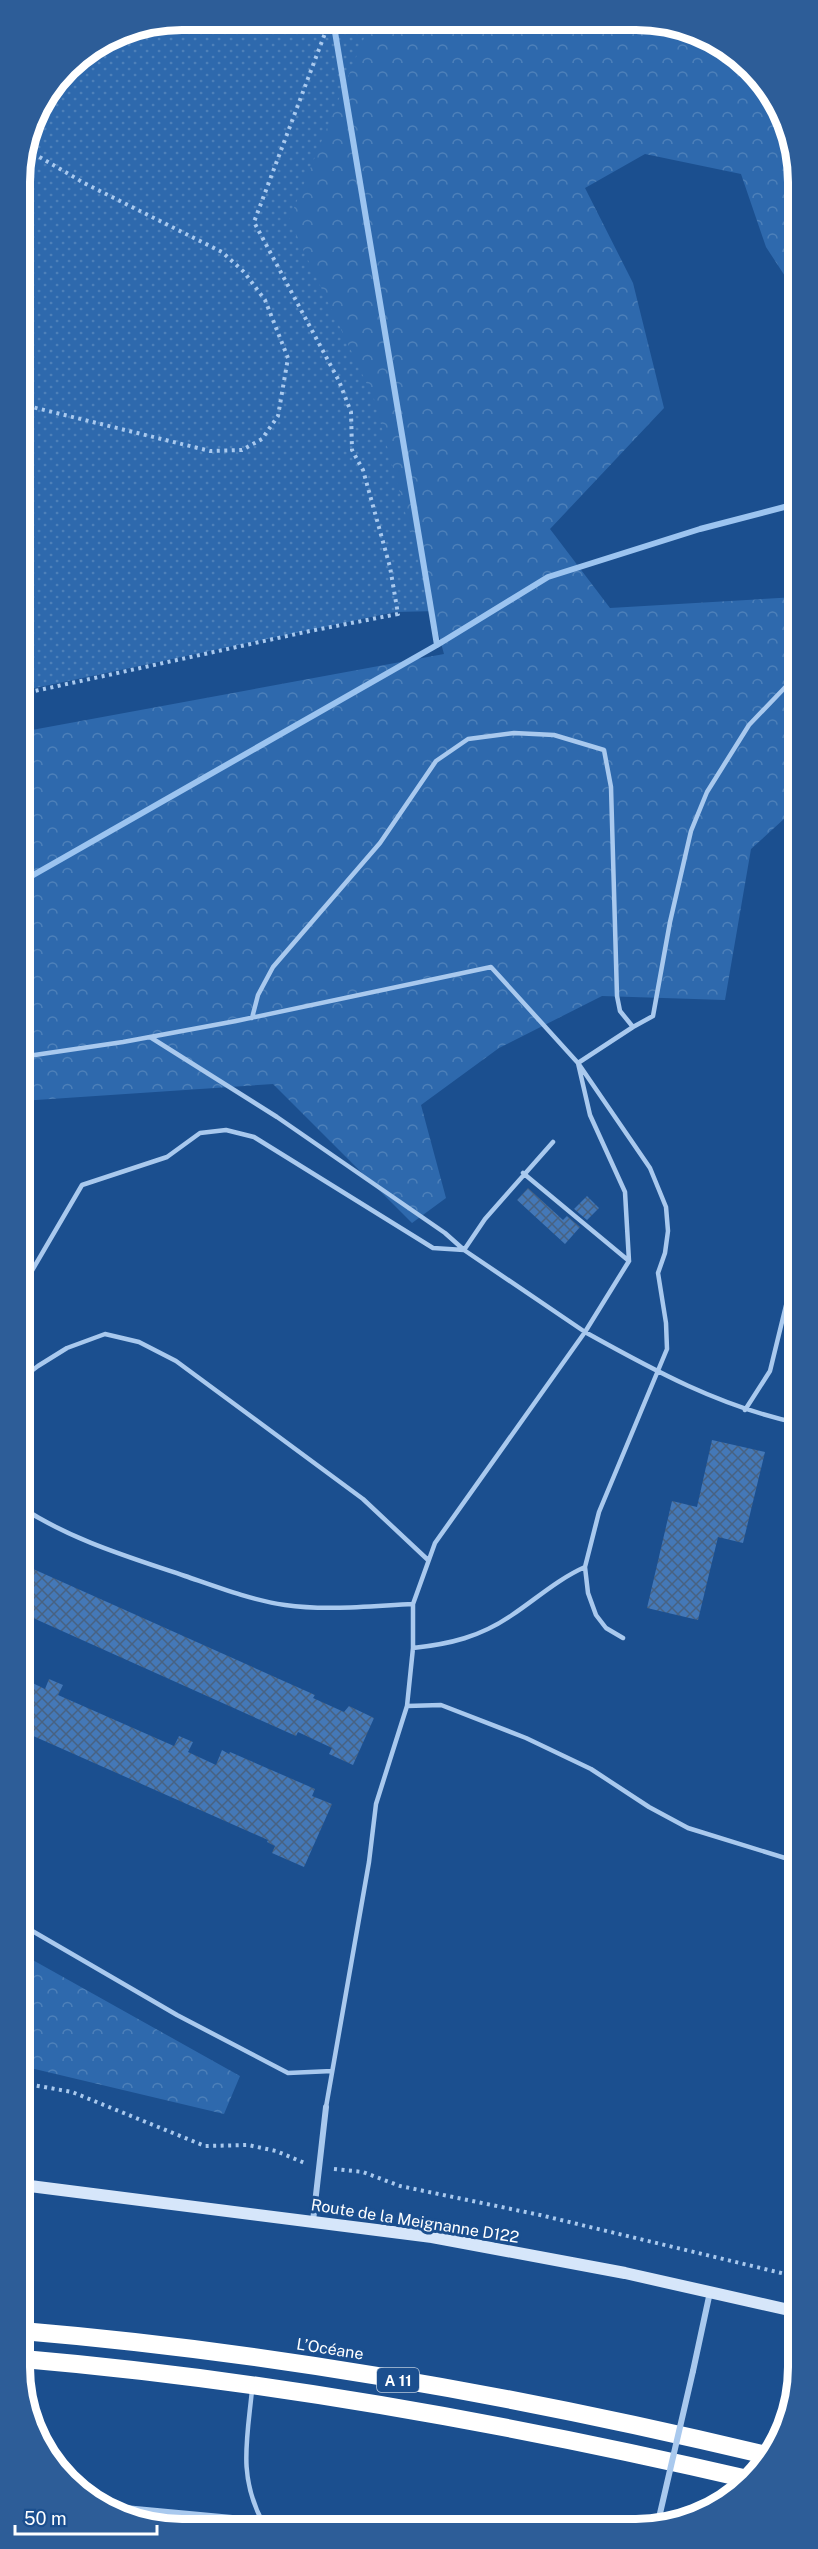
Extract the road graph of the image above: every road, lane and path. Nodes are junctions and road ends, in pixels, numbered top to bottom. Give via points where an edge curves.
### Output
1 (326, 30) edge
2 (33, 153) edge
3 (30, 406) edge
4 (788, 684) edge
5 (30, 692) edge
6 (252, 1018) junction
7 (633, 1027) junction
8 (150, 1037) junction
9 (30, 1056) edge
10 (578, 1063) junction
11 (553, 1142) dead end
12 (523, 1173) junction
13 (464, 1250) junction
14 (629, 1261) junction
15 (30, 1274) edge
16 (788, 1297) edge
17 (585, 1332) junction
18 (30, 1372) edge
19 (657, 1372) junction
20 (745, 1410) junction
21 (788, 1421) edge
22 (30, 1514) edge
23 (428, 1560) junction
24 (585, 1567) junction
25 (412, 1604) junction
26 (623, 1638) dead end
27 (413, 1648) junction
28 (407, 1706) junction
29 (788, 1859) edge
30 (30, 1930) edge
31 (332, 2071) junction
32 (30, 2084) edge
33 (326, 2107) joint
34 (308, 2164) dead end
35 (334, 2169) dead end
36 (30, 2186) edge
37 (313, 2222) junction
38 (788, 2275) edge
39 (710, 2291) junction
40 (788, 2310) edge
41 (30, 2332) edge
42 (30, 2360) edge
43 (253, 2384) junction
44 (761, 2454) edge
45 (740, 2477) edge
46 (127, 2508) edge
47 (660, 2517) edge
48 (226, 2519) edge
49 (261, 2519) edge

1 - 5 path via 254,222 339,381 351,412 352,450 363,470 390,567 398,614
2 - 3 path via 222,252 266,300 288,358 278,416 262,439 242,450 210,451
4 - 7 lane via 749,725 707,792 691,831 653,1016
6 - 7 lane via 258,994 273,967 380,843 436,761 468,739 514,733 554,735 604,750 611,787 617,996 620,1011
6 - 8 lane
6 - 10 lane via 491,967
7 - 10 lane
8 - 9 lane
8 - 13 lane via 277,1117
10 - 14 lane via 590,1115 625,1192
10 - 19 lane via 650,1168 666,1206 667,1242 658,1273 668,1339
11 - 12 lane
12 - 13 lane
12 - 14 lane
13 - 15 lane via 433,1248 254,1137 213,1130 200,1133 167,1157 82,1185
13 - 17 lane
14 - 17 lane
16 - 20 lane via 770,1371
17 - 19 lane
17 - 23 lane via 435,1543
18 - 23 lane via 67,1348 105,1334 139,1342 176,1361 363,1499
19 - 20 lane
19 - 24 lane via 599,1512
20 - 21 lane
22 - 25 lane via 107,1550 242,1595 286,1605
23 - 25 lane
24 - 26 lane via 596,1615 606,1628
24 - 27 lane via 510,1617 471,1637 451,1644
25 - 27 lane
27 - 28 lane
28 - 29 lane via 441,1705 526,1738 591,1769 688,1828
28 - 31 lane via 376,1804
30 - 31 lane via 177,2015 288,2073
31 - 33 lane
32 - 34 path via 72,2092 205,2146 248,2145
33 - 37 street
35 - 38 path via 363,2172 400,2186
36 - 37 street, Route de la Meignanne D122
37 - 39 street, Route de la Meignanne D122 via 432,2237
39 - 40 street, Route de la Meignanne D122
39 - 47 street, bridge
41 - 44 highway, L’Océane / A 11 via 248,2356 393,2379 598,2417
42 - 43 highway, A 11
43 - 45 highway, A 11 via 471,2420
43 - 49 lane via 245,2456 251,2500
46 - 48 street

